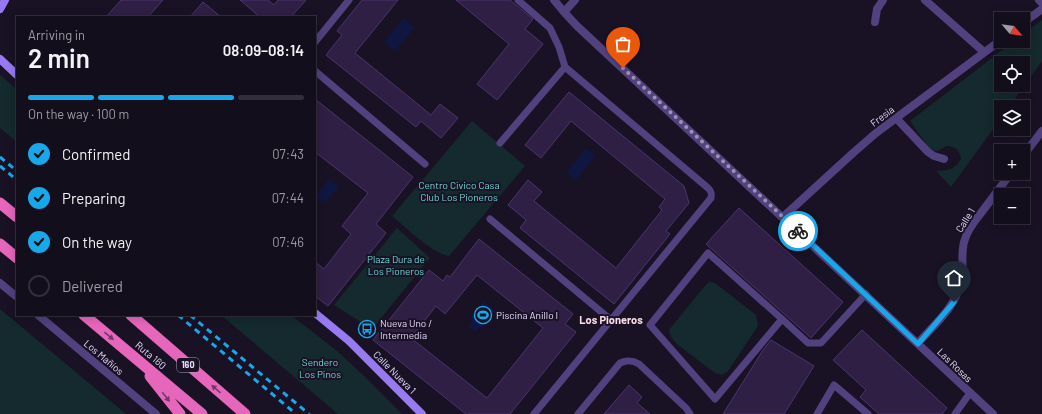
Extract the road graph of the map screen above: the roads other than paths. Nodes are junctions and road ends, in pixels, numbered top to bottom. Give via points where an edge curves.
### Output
1 (6, 0) edge
2 (349, 0) edge
3 (518, 0) edge
4 (554, 0) edge
5 (575, 0) edge
6 (883, 0) edge
7 (925, 0) edge
8 (1039, 0) edge
9 (1042, 3) edge
10 (0, 9) edge
11 (1042, 9) edge
12 (564, 12) junction
13 (1030, 18) edge
14 (875, 22) dead end
15 (316, 41) edge
16 (994, 45) edge
17 (984, 52) junction
18 (1, 60) edge
19 (565, 67) junction
20 (316, 72) edge
21 (16, 74) edge
22 (896, 118) junction
23 (1042, 131) edge
24 (500, 143) dead end
25 (1030, 147) edge
26 (944, 159) dead end
27 (425, 164) dead end
28 (1006, 180) edge
29 (0, 203) edge
30 (16, 216) edge
31 (783, 217) junction
32 (490, 219) dead end
33 (0, 244) edge
34 (16, 257) edge
35 (0, 283) edge
36 (866, 294) junction
37 (16, 296) edge
38 (316, 314) edge
39 (39, 316) edge
40 (85, 316) edge
41 (132, 316) edge
42 (782, 319) junction
43 (611, 320) junction
44 (918, 344) junction
45 (135, 357) junction
46 (970, 394) junction
47 (156, 414) edge
48 (180, 414) edge
49 (202, 414) edge
50 (246, 414) edge
51 (422, 414) edge
52 (534, 414) edge
53 (578, 414) edge
54 (690, 414) edge
55 (817, 414) edge
56 (868, 414) edge
57 (955, 414) edge
58 (993, 414) edge

1 - 10 main road
2 - 15 lane
3 - 19 lane via 550,28
4 - 12 street, Las Rosas
5 - 12 street
6 - 14 street
7 - 17 street
8 - 9 street
11 - 13 street
12 - 31 street, Las Rosas
16 - 17 street, Fresia
17 - 22 street, Fresia
18 - 21 main road
19 - 24 lane
19 - 43 lane via 708,188 712,195
20 - 27 lane
22 - 26 street via 928,152
22 - 31 street, Fresia via 853,152
23 - 25 street
28 - 44 street, Calle 1 via 965,239 962,256 963,276 958,294 948,310
29 - 30 highway
31 - 36 street, Las Rosas
32 - 43 lane
33 - 34 highway
35 - 37 street
36 - 42 lane via 821,343 808,343
36 - 44 street, Las Rosas
38 - 51 main road, Calle Nueva 1 via 349,341
39 - 47 street, Los Mañíos
40 -> 45 highway, Ruta 160
50 -> 41 highway, Ruta 160 / 160
42 - 42 lane via 708,253 650,325 715,399
43 - 52 lane
44 - 46 street, Las Rosas
45 -> 48 highway
45 - 49 highway, Ruta 160
46 - 57 lane
46 - 58 street, Las Rosas
53 - 54 lane via 620,363 630,360 639,364
55 - 56 lane via 834,385

